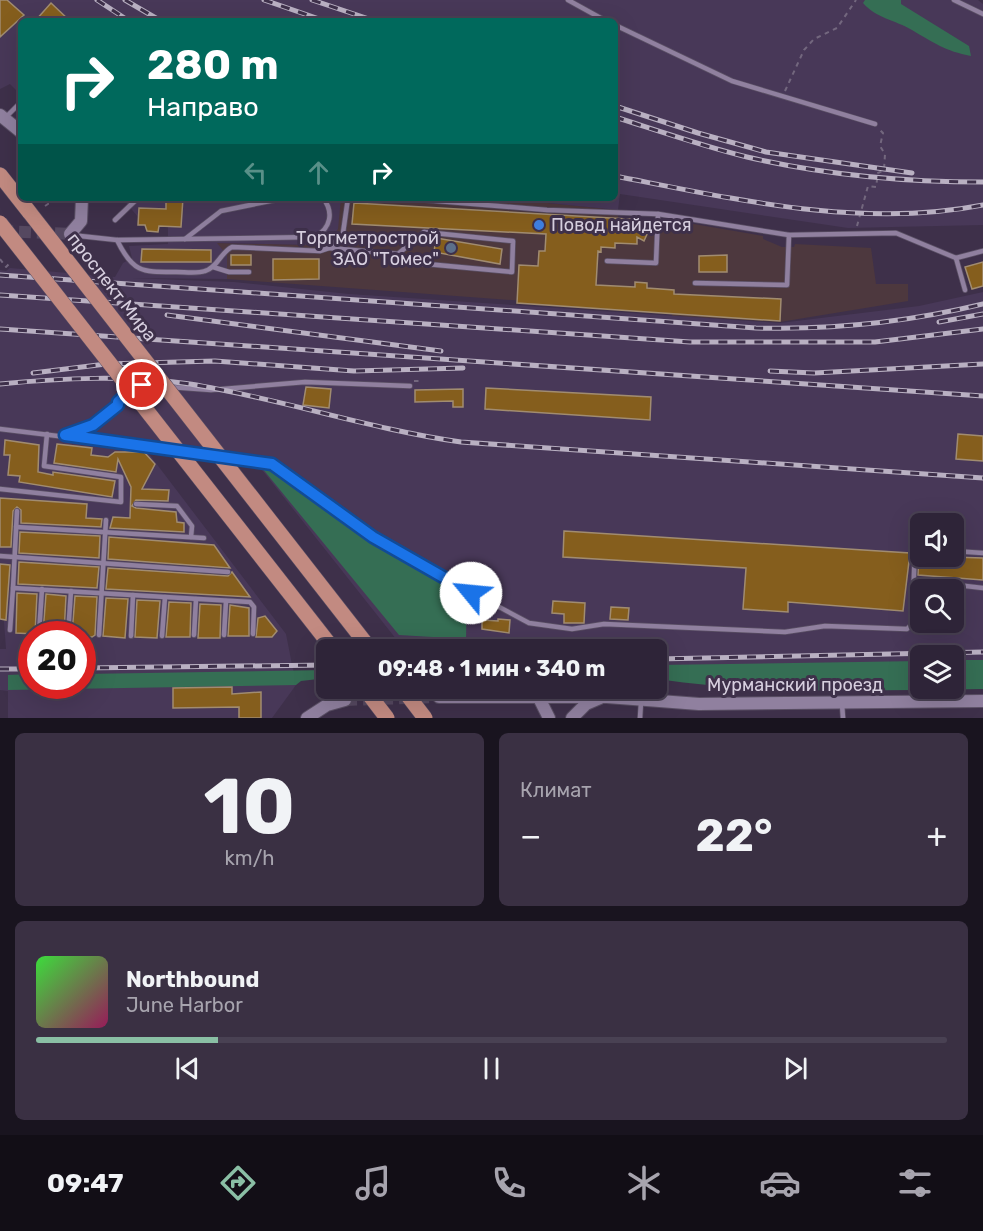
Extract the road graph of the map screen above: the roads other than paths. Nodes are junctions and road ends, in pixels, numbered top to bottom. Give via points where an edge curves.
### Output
1 (568, 0) edge
2 (954, 0) edge
3 (983, 14) edge
4 (601, 18) edge
5 (618, 26) edge
6 (18, 104) edge
7 (2, 117) edge
8 (876, 124) road end
9 (18, 130) edge
10 (0, 175) edge
11 (18, 198) edge
12 (21, 201) edge
13 (82, 201) edge
14 (135, 201) edge
15 (269, 201) edge
16 (325, 201) edge
17 (348, 201) edge
18 (437, 201) edge
19 (658, 214) junction
20 (115, 220) dead end
21 (0, 223) edge
22 (70, 234) joint
23 (789, 235) junction
24 (185, 239) junction
25 (117, 240) junction
26 (329, 248) junction
27 (983, 250) edge
28 (398, 254) junction
29 (956, 258) junction
30 (607, 261) dead end
31 (213, 267) junction
32 (249, 272) dead end
33 (695, 284) dead end
34 (965, 290) dead end
35 (410, 386) dead end
36 (0, 429) edge
37 (48, 434) junction
38 (65, 435) junction
39 (0, 489) edge
40 (136, 504) dead end
41 (17, 512) dead end
42 (106, 520) dead end
43 (16, 527) junction
44 (106, 532) junction
45 (191, 537) junction
46 (204, 538) dead end
47 (964, 552) edge
48 (983, 553) edge
49 (0, 556) edge
50 (14, 556) junction
51 (103, 562) junction
52 (228, 572) dead end
53 (964, 586) edge
54 (13, 588) junction
55 (983, 588) edge
56 (42, 589) junction
57 (71, 591) junction
58 (101, 593) junction
59 (133, 595) junction
60 (165, 597) junction
61 (196, 599) junction
62 (226, 601) junction
63 (40, 621) edge
64 (69, 621) edge
65 (910, 626) edge
66 (10, 630) dead end
67 (253, 634) dead end
68 (99, 635) dead end
69 (194, 635) dead end
70 (224, 635) dead end
71 (131, 636) dead end
72 (162, 636) dead end
73 (325, 639) edge
74 (362, 639) edge
75 (345, 699) tunnel mouth
76 (372, 699) edge
77 (410, 699) edge
78 (540, 699) edge
79 (601, 699) edge
80 (630, 699) edge
81 (642, 700) junction
82 (983, 701) edge
83 (842, 704) junction
84 (306, 718) edge
85 (387, 718) edge
86 (425, 718) edge
87 (549, 718) edge
88 (572, 718) edge
89 (640, 718) edge
90 (843, 718) edge

1 - 4 lane
2 - 3 lane
5 - 8 lane via 732,81
6 - 7 lane
7 - 9 street
10 - 11 main road, проспект Мира, bridge
12 - 74 main road, проспект Мира, bridge
13 - 22 street via 81,221
14 - 20 lane
15 - 24 lane via 221,210
16 - 24 lane via 329,220 315,237
17 - 26 lane via 343,233
18 - 19 lane
19 - 23 lane
19 - 30 lane via 657,262
21 - 73 main road, bridge
22 - 25 lane
23 - 29 lane via 896,233
23 - 33 lane via 787,285
24 - 25 lane
25 - 31 lane via 129,263 142,271 205,272
26 - 28 lane
26 - 31 lane via 320,251 232,247
27 - 29 lane
28 - 28 lane via 405,262 512,272 513,241 424,232
29 - 34 lane
31 - 32 lane
35 - 38 lane via 305,382 211,390 142,385 132,389 93,425
36 - 37 lane
37 - 38 lane
37 - 39 lane via 44,466 121,477 121,502
38 - 65 lane via 272,464 404,556 529,623 545,627 572,629 604,624 785,632 825,626
40 - 45 lane via 177,506 192,526
41 - 43 lane
42 - 44 lane
43 - 44 lane
43 - 50 lane
44 - 45 lane
44 - 51 lane
45 - 46 lane
47 - 48 lane
49 - 50 lane
50 - 51 lane
50 - 54 lane
51 - 52 lane
51 - 58 lane
53 - 55 lane
54 - 56 lane
54 - 66 lane
56 - 57 lane
56 - 63 lane
57 - 58 lane
57 - 64 lane
58 - 59 lane
58 - 68 lane
59 - 60 lane
59 - 71 lane
60 - 61 lane
60 - 72 lane
61 - 62 lane
61 - 69 lane
62 - 67 lane via 250,602 254,607
62 - 70 lane
75 - 84 street
76 - 85 main road, bridge
77 - 86 main road, bridge
78 - 87 street
79 - 88 street via 586,704
80 - 81 street, Мурманский проезд
81 - 83 street, Мурманский проезд
81 - 89 lane
82 - 83 street, Мурманский проезд
83 - 90 lane

